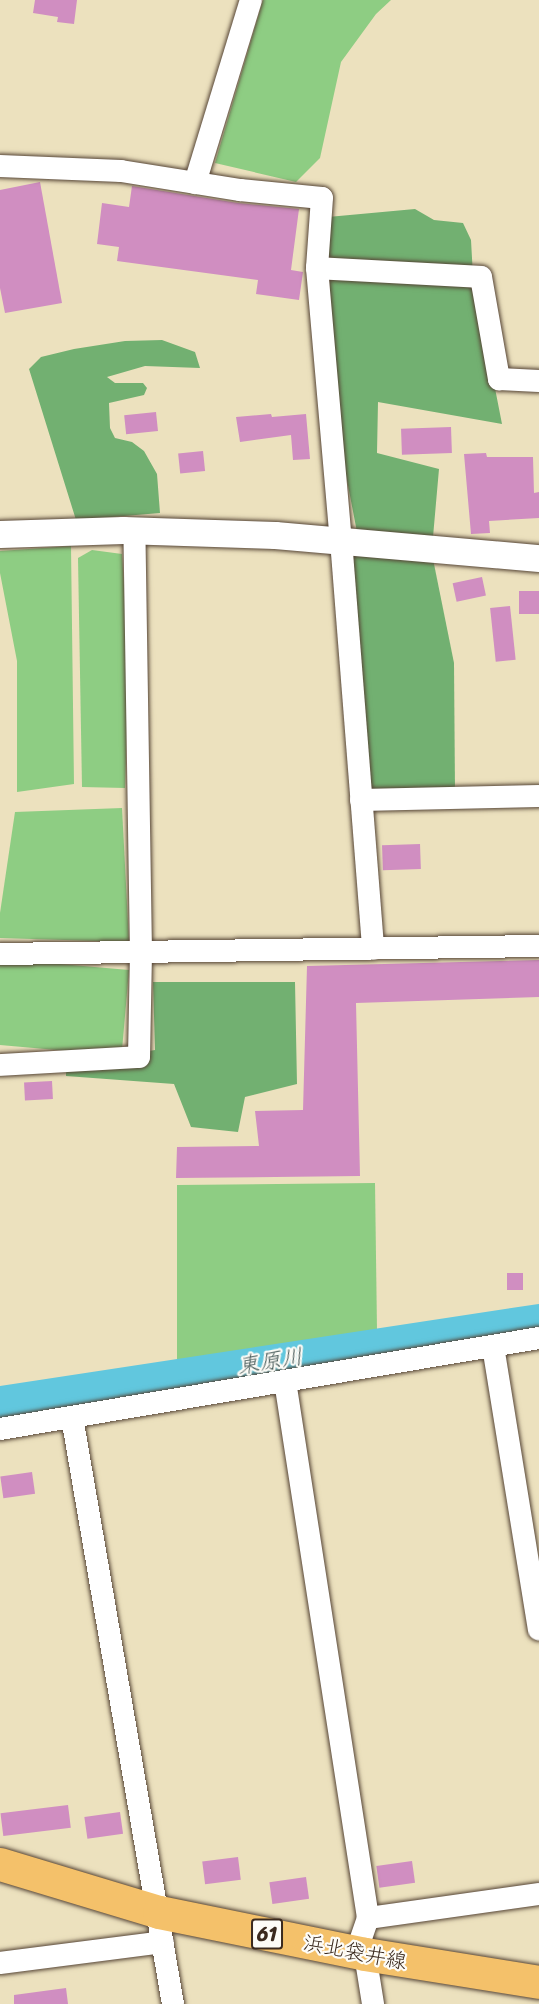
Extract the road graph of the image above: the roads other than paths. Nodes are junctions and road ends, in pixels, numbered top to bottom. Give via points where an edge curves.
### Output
1 (251, 0) edge
2 (0, 166) edge
3 (195, 183) junction
4 (317, 268) junction
5 (539, 381) edge
6 (134, 530) junction
7 (0, 534) edge
8 (341, 540) junction
9 (539, 558) edge
10 (539, 796) edge
11 (362, 800) junction
12 (539, 946) edge
13 (373, 949) junction
14 (141, 953) junction
15 (0, 954) edge
16 (0, 1065) edge
17 (539, 1338) edge
18 (493, 1346) junction
19 (285, 1381) junction
20 (72, 1417) junction
21 (0, 1429) edge
22 (539, 1629) edge
23 (0, 1864) edge
24 (539, 1894) edge
25 (368, 1918) junction
26 (161, 1927) junction
27 (360, 1953) junction
28 (0, 1963) edge
29 (539, 1982) edge
30 (173, 2004) edge
31 (372, 2004) edge

1 - 3 street
2 - 3 street via 121,171
3 - 4 street via 322,198
4 - 5 street via 481,277 499,379
4 - 8 street
6 - 7 street
6 - 8 street
6 - 14 street
8 - 9 street
8 - 11 street
10 - 11 street
11 - 13 street
12 - 13 street
13 - 14 street
14 - 15 street
14 - 16 street via 139,1057
17 - 18 street
18 - 19 street
18 - 22 street
19 - 20 street
19 - 25 street
20 - 21 street
20 - 26 street
23 - 26 main road, 浜北袋井線 / 61
24 - 25 street
25 - 27 street
26 - 27 main road, 浜北袋井線 / 61
26 - 28 street
26 - 30 street
27 - 29 main road, 浜北袋井線 / 61
27 - 31 street

